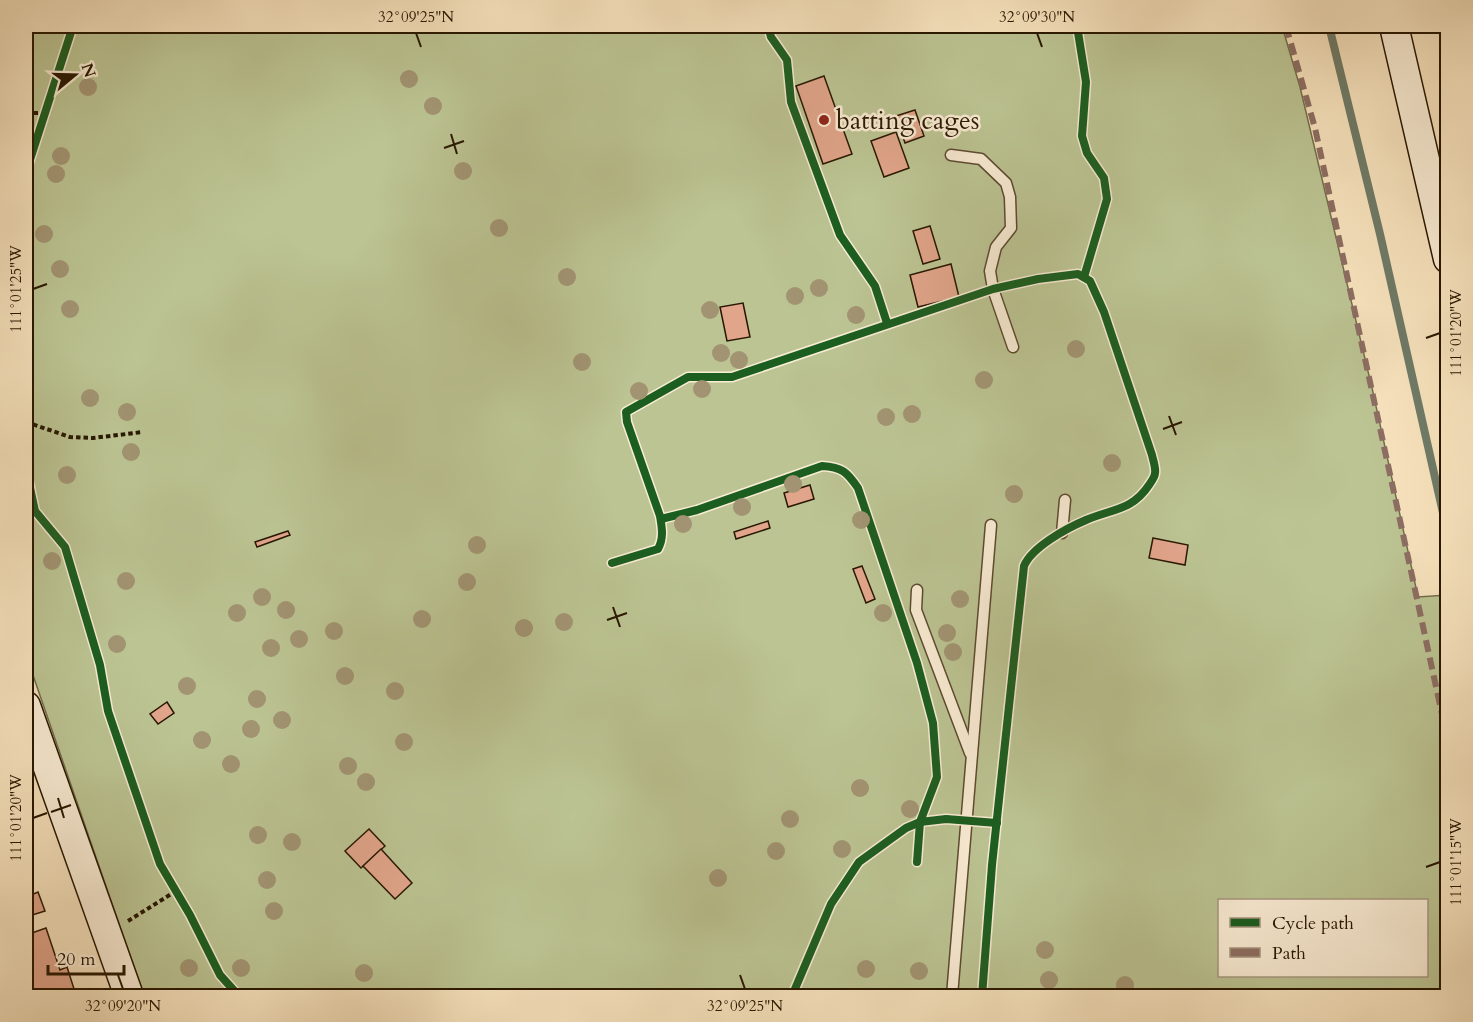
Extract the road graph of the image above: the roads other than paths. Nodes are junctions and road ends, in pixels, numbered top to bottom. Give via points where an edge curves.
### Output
1 (1394, 26) edge
2 (951, 154) dead end
3 (1448, 259) edge
4 (1013, 347) dead end
5 (1065, 500) dead end
6 (991, 525) dead end
7 (1062, 533) dead end
8 (917, 590) dead end
9 (26, 706) edge
10 (972, 757) junction
11 (129, 996) edge
12 (952, 996) edge

1 - 3 street
2 - 4 lane via 981,159 1006,183 1011,228 996,247 990,271
5 - 7 lane
6 - 10 lane
8 - 10 lane via 916,610
9 - 11 street
10 - 12 lane

